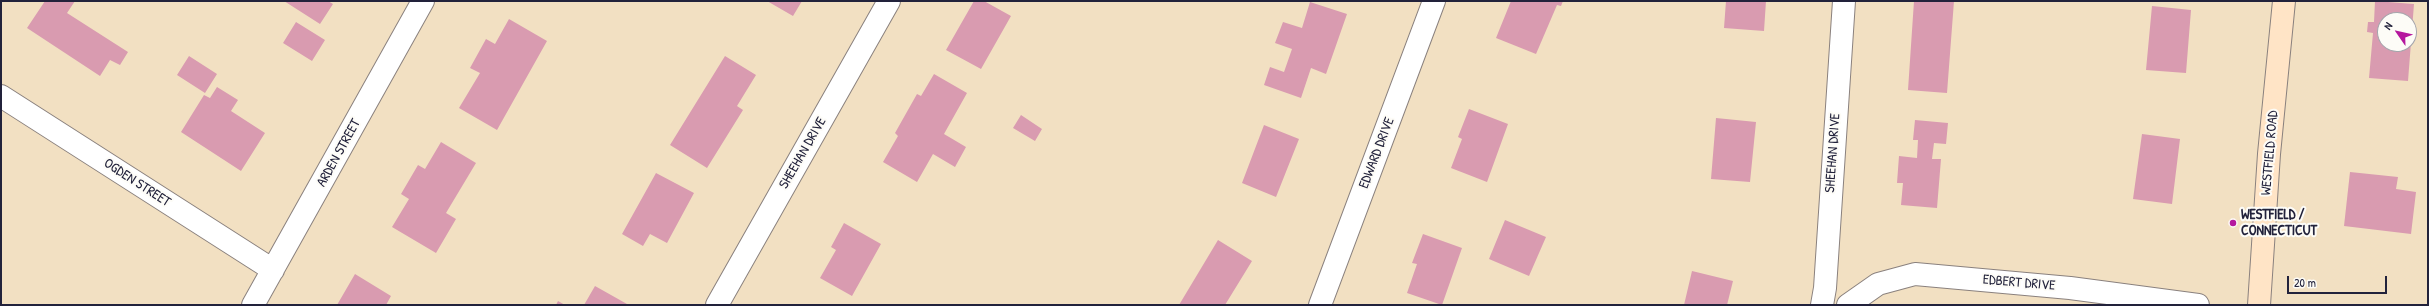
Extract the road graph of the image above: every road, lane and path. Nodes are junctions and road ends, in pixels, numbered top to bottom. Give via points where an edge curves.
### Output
1 (423, 1) edge
2 (889, 1) edge
3 (1434, 1) edge
4 (1844, 1) edge
5 (2284, 1) edge
6 (1, 96) edge
7 (273, 270) junction
8 (253, 305) edge
9 (717, 305) edge
10 (1320, 305) edge
11 (1822, 305) edge
12 (1848, 305) edge
13 (2198, 305) edge
14 (2259, 305) edge

1 - 7 street, ARDEN STREET
2 - 9 street, SHEEHAN DRIVE
3 - 10 street, EDWARD DRIVE
4 - 11 street, SHEEHAN DRIVE
5 - 14 main road, WESTFIELD ROAD via 2268,162
6 - 7 street, OGDEN STREET
7 - 8 street, ARDEN STREET
12 - 13 street, EDBERT DRIVE via 1878,284 1915,274 2070,288

